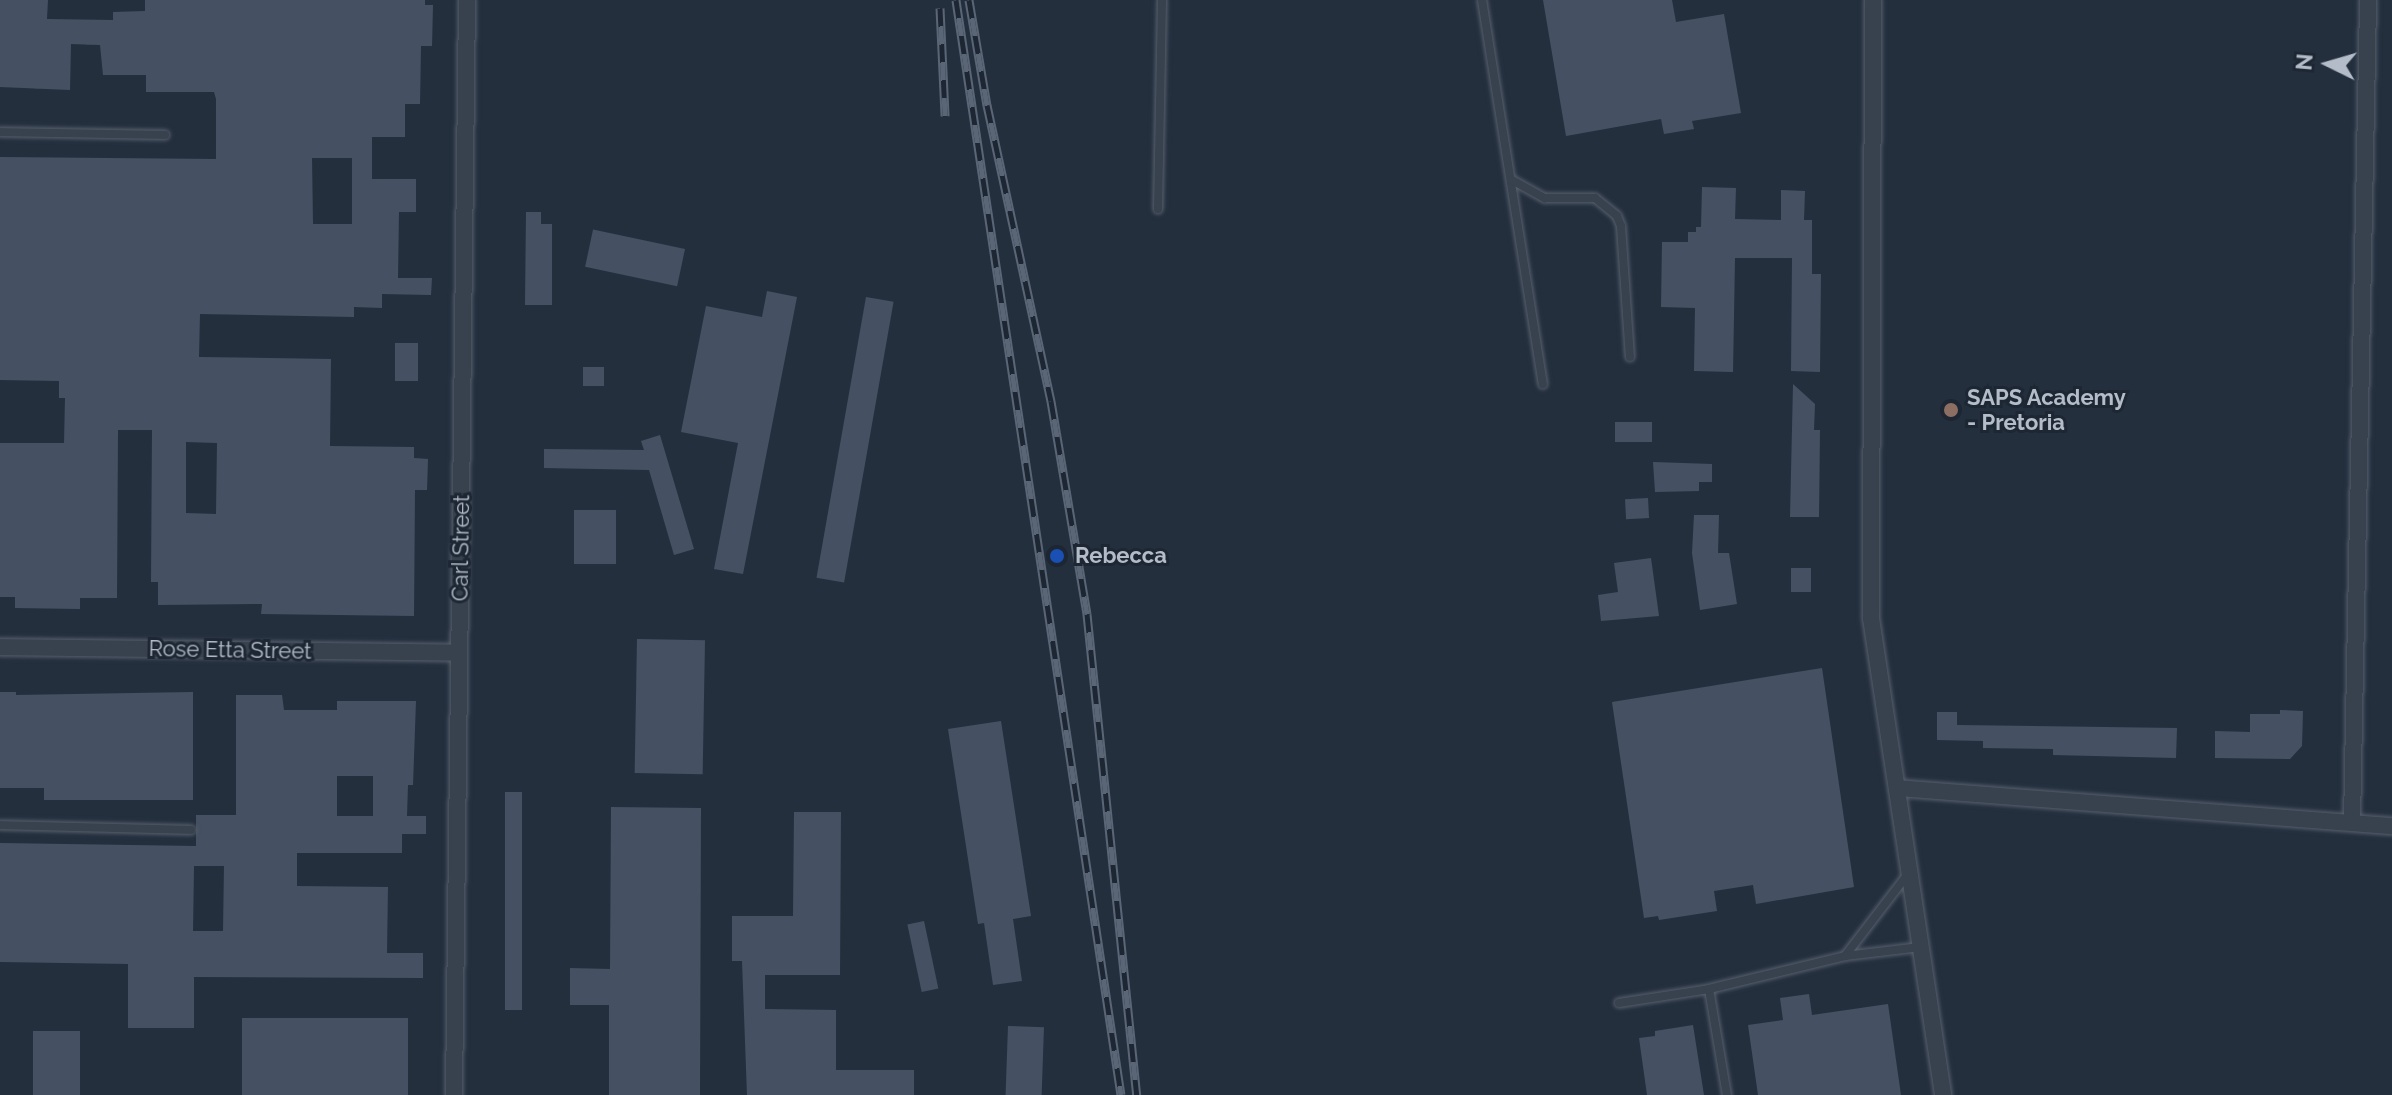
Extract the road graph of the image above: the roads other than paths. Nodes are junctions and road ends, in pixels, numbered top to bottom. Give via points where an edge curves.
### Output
1 (467, 0) edge
2 (1162, 0) edge
3 (1482, 0) edge
4 (1873, 0) edge
5 (2368, 0) edge
6 (0, 132) edge
7 (165, 135) dead end
8 (1511, 179) junction
9 (1158, 209) dead end
10 (1630, 357) dead end
11 (1543, 384) dead end
12 (0, 647) edge
13 (459, 653) junction
14 (1897, 788) junction
15 (2352, 822) junction
16 (0, 825) edge
17 (2392, 826) edge
18 (191, 830) dead end
19 (1910, 871) junction
20 (1922, 947) junction
21 (1845, 956) junction
22 (1709, 989) junction
23 (1619, 1003) dead end
24 (454, 1095) edge
25 (1727, 1095) edge
26 (1943, 1095) edge

1 - 13 street, Carl Street
2 - 9 lane
3 - 8 lane
4 - 14 street via 1871,618
5 - 15 street
6 - 7 lane
8 - 10 lane via 1545,198 1595,198 1617,216
8 - 11 lane
12 - 13 street, Rose Etta Street
13 - 24 street, Carl Street
14 - 15 street
14 - 19 street
15 - 17 street
16 - 18 lane
19 - 20 street
19 - 21 lane
20 - 21 lane
20 - 26 street
21 - 22 lane
22 - 23 lane
22 - 25 lane

